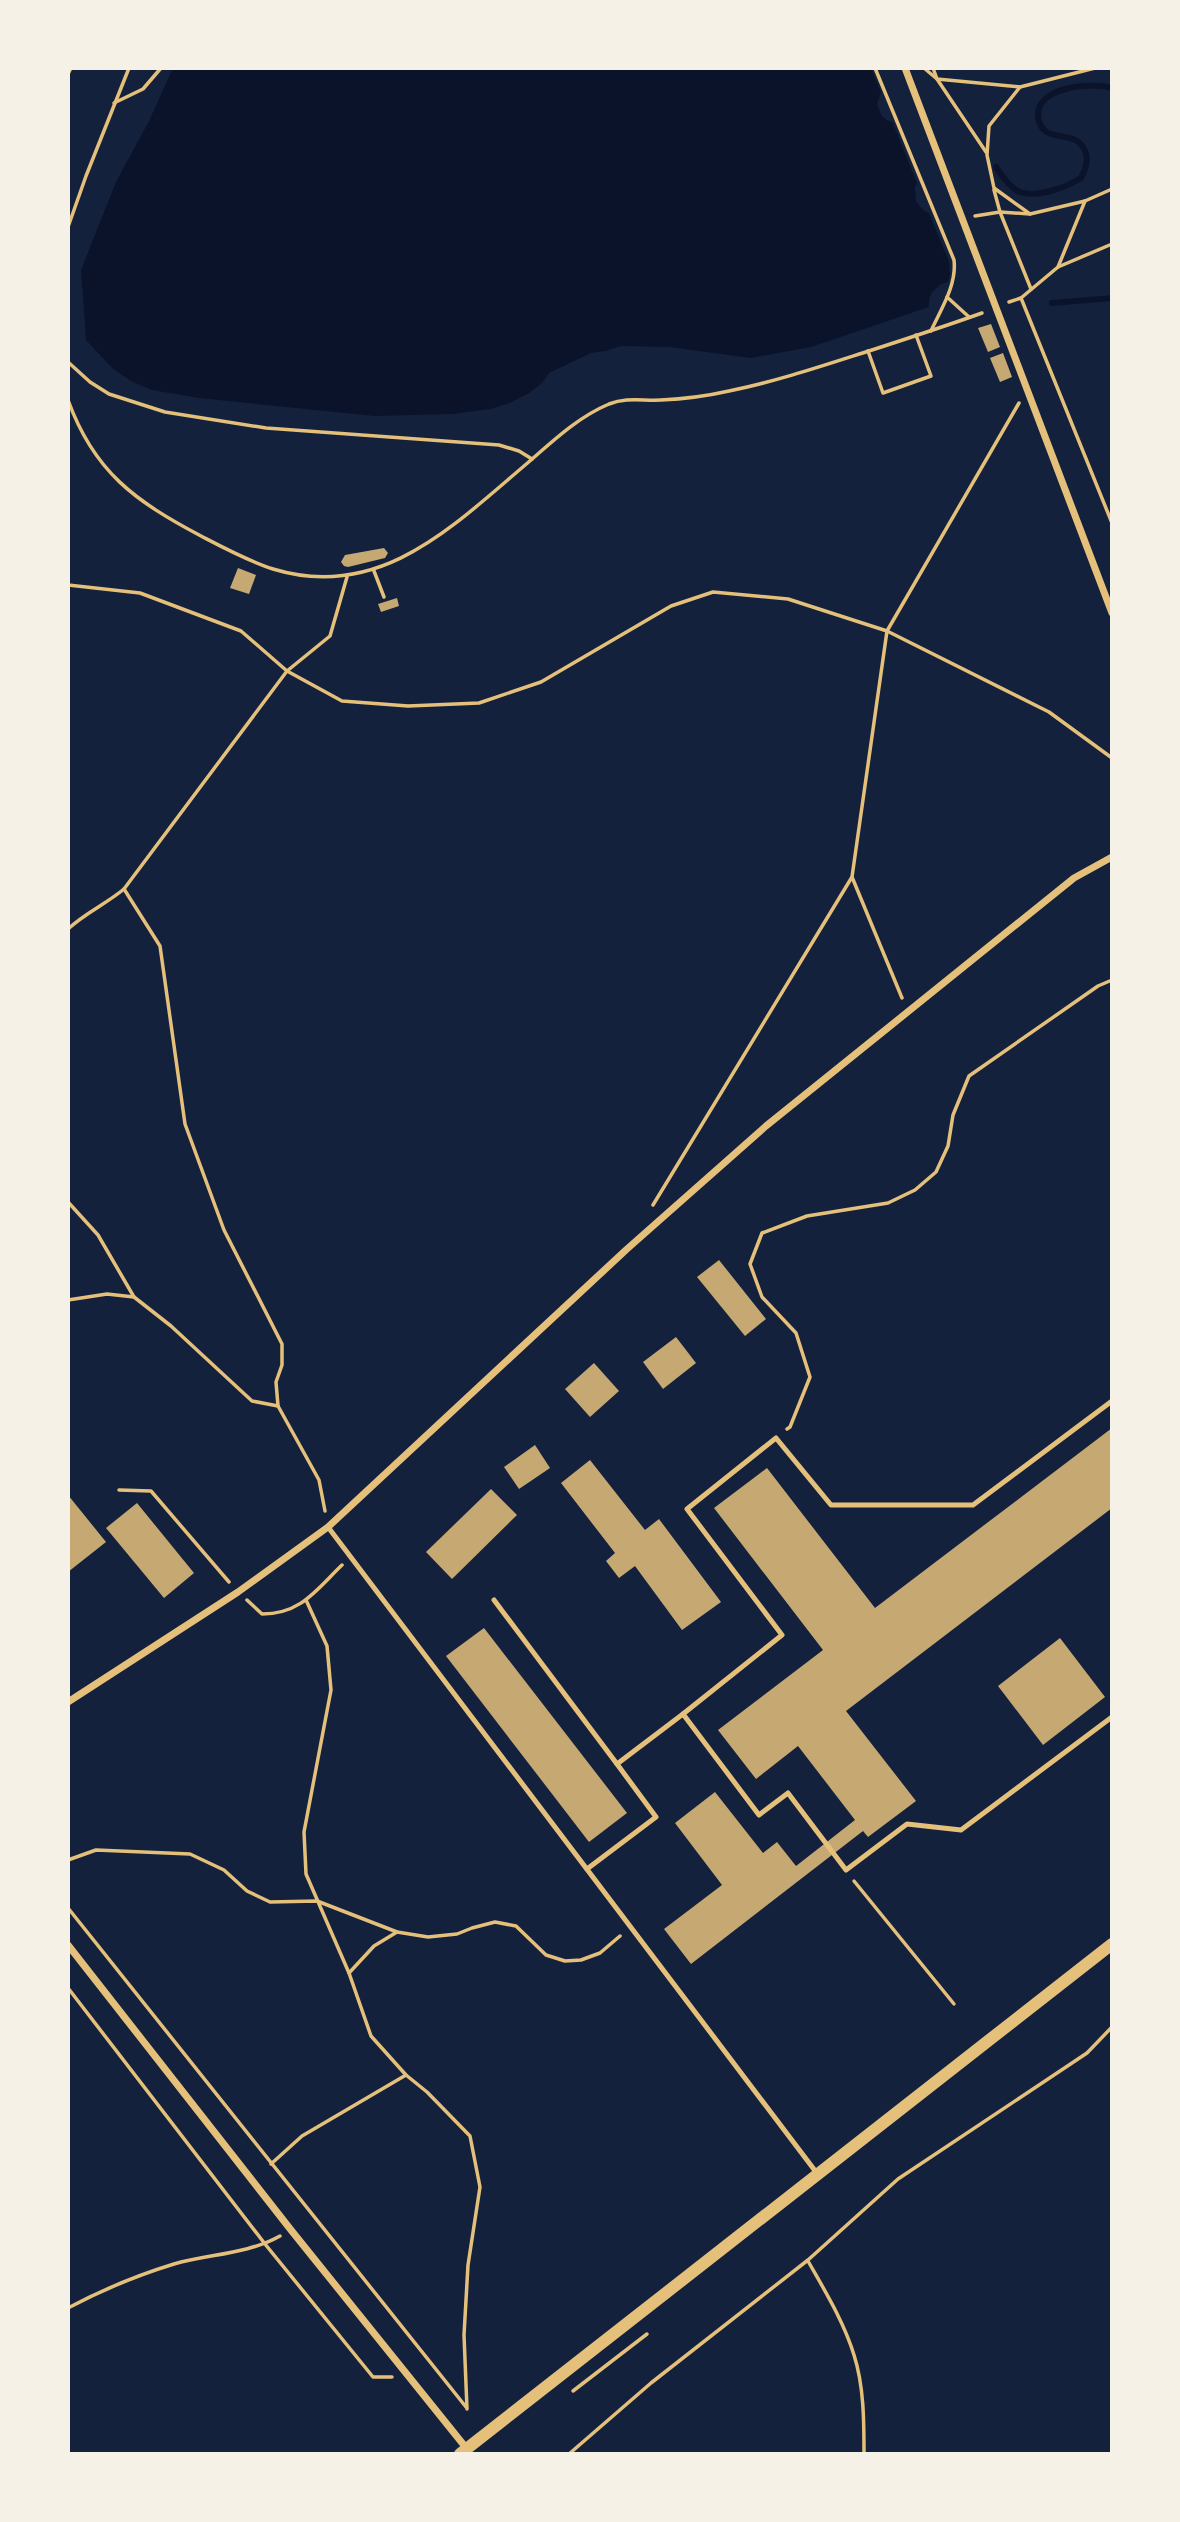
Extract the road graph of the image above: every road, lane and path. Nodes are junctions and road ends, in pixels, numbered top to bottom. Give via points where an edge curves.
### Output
1 (71, 68) edge
2 (129, 68) edge
3 (161, 68) edge
4 (875, 68) edge
5 (905, 68) edge
6 (924, 68) edge
7 (933, 68) edge
8 (1095, 68) edge
9 (68, 74) edge
10 (937, 79) junction
11 (1020, 87) junction
12 (114, 103) junction
13 (987, 155) junction
14 (993, 188) junction
15 (1112, 189) edge
16 (1085, 201) junction
17 (1000, 212) junction
18 (1030, 214) junction
19 (962, 218) junction
20 (68, 227) edge
21 (1112, 244) edge
22 (1058, 267) junction
23 (1031, 289) junction
24 (947, 297) junction
25 (996, 307) junction
26 (969, 317) junction
27 (931, 331) junction
28 (916, 335) junction
29 (867, 351) junction
30 (68, 362) edge
31 (1027, 389) junction
32 (68, 400) edge
33 (532, 459) junction
34 (1112, 523) edge
35 (374, 571) junction
36 (347, 577) junction
37 (68, 585) edge
38 (384, 597) dead end
39 (1112, 613) edge
40 (887, 631) junction
41 (287, 671) junction
42 (1112, 758) edge
43 (1112, 858) edge
44 (852, 877) junction
45 (124, 889) junction
46 (68, 929) edge
47 (1112, 980) edge
48 (908, 1012) junction
49 (68, 1202) edge
50 (648, 1214) dead end
51 (134, 1297) junction
52 (68, 1300) edge
53 (1112, 1401) edge
54 (278, 1406) junction
55 (776, 1438) junction
56 (119, 1490) dead end
57 (328, 1527) junction
58 (351, 1557) junction
59 (238, 1592) junction
60 (306, 1600) junction
61 (494, 1601) dead end
62 (68, 1702) edge
63 (683, 1714) junction
64 (1112, 1717) edge
65 (617, 1764) junction
66 (68, 1860) edge
67 (587, 1869) junction
68 (846, 1870) junction
69 (317, 1901) junction
70 (68, 1908) edge
71 (631, 1928) junction
72 (397, 1932) junction
73 (1112, 1944) edge
74 (68, 1945) edge
75 (349, 1973) junction
76 (68, 1988) edge
77 (954, 2004) dead end
78 (1112, 2027) edge
79 (406, 2075) junction
80 (271, 2164) junction
81 (818, 2175) junction
82 (291, 2230) junction
83 (265, 2244) junction
84 (808, 2260) junction
85 (68, 2308) edge
86 (647, 2334) dead end
87 (406, 2371) junction
88 (573, 2391) dead end
89 (465, 2451) edge
90 (569, 2454) edge
91 (864, 2454) edge

1 - 9 path
2 - 12 path
3 - 12 path via 143,89
4 - 24 path via 954,260
5 - 19 street
6 - 10 path
7 - 10 path
8 - 11 path
10 - 11 path
10 - 13 path
11 - 13 path via 989,126
12 - 20 path
13 - 14 path
14 - 17 path
14 - 18 path
15 - 16 path
16 - 18 path
16 - 22 path
17 - 18 path
17 - 19 path
17 - 23 path
19 - 25 street
21 - 22 path
22 - 23 path
23 - 34 path via 1021,298
24 - 26 path
24 - 27 path
25 - 26 path
25 - 31 street
26 - 27 path
27 - 28 path
28 - 29 path
28 - 29 path via 931,376 883,393
29 - 33 path via 732,391 659,400 627,398 568,428
30 - 33 path via 109,394 164,412 265,428 499,445
31 - 39 street
31 - 40 path
32 - 36 path via 99,461 128,491 156,510 240,557 274,569
33 - 35 path via 415,552
35 - 36 path
35 - 38 path
36 - 41 path via 330,636
37 - 41 path via 140,593 241,631
40 - 41 path via 788,600 713,592 671,606 541,682 479,703 408,706 342,701
40 - 42 path via 1049,712
40 - 44 path
41 - 45 path
43 - 48 street via 1074,878
44 - 48 path
44 - 50 path
45 - 46 path
45 - 54 path via 160,946 185,1124 224,1230 282,1344 276,1382
47 - 55 path via 969,1076 936,1172 915,1190 888,1203 807,1216 762,1233 750,1264 762,1297 796,1333 810,1377 790,1427
48 - 57 street via 766,1126 637,1240
49 - 51 path via 98,1235
51 - 52 path via 107,1294
51 - 54 path via 252,1401
53 - 55 lane via 973,1505 831,1505
54 - 57 path via 319,1480
55 - 63 lane via 687,1509 782,1636
56 - 59 path via 151,1491
57 - 58 lane
57 - 59 street
58 - 60 path
58 - 67 lane
59 - 60 path via 262,1614 290,1611
59 - 62 street
60 - 69 path via 327,1646 331,1690 304,1832 306,1874
61 - 65 lane
63 - 65 lane
63 - 68 lane via 759,1815 788,1793
64 - 68 lane via 961,1830 907,1824
65 - 67 lane via 656,1816
66 - 69 path via 96,1850 190,1854 224,1870 247,1891 270,1902
67 - 71 lane
68 - 77 path
69 - 72 path
69 - 75 path
70 - 80 path
71 - 72 path via 600,1953 565,1961 546,1955 516,1926 495,1922 428,1937
71 - 81 lane
72 - 75 path via 374,1946
73 - 81 street
74 - 82 street
75 - 79 path via 371,2036
76 - 83 path
78 - 84 path via 1087,2053 898,2179
79 - 80 path via 302,2136
79 - 80 path via 470,2136 481,2186 467,2279 467,2409
81 - 89 street
82 - 83 path
82 - 87 street
83 - 85 path via 175,2264 97,2292
83 - 87 path via 373,2377
84 - 90 path
84 - 91 path via 854,2356
86 - 88 path
87 - 89 street

